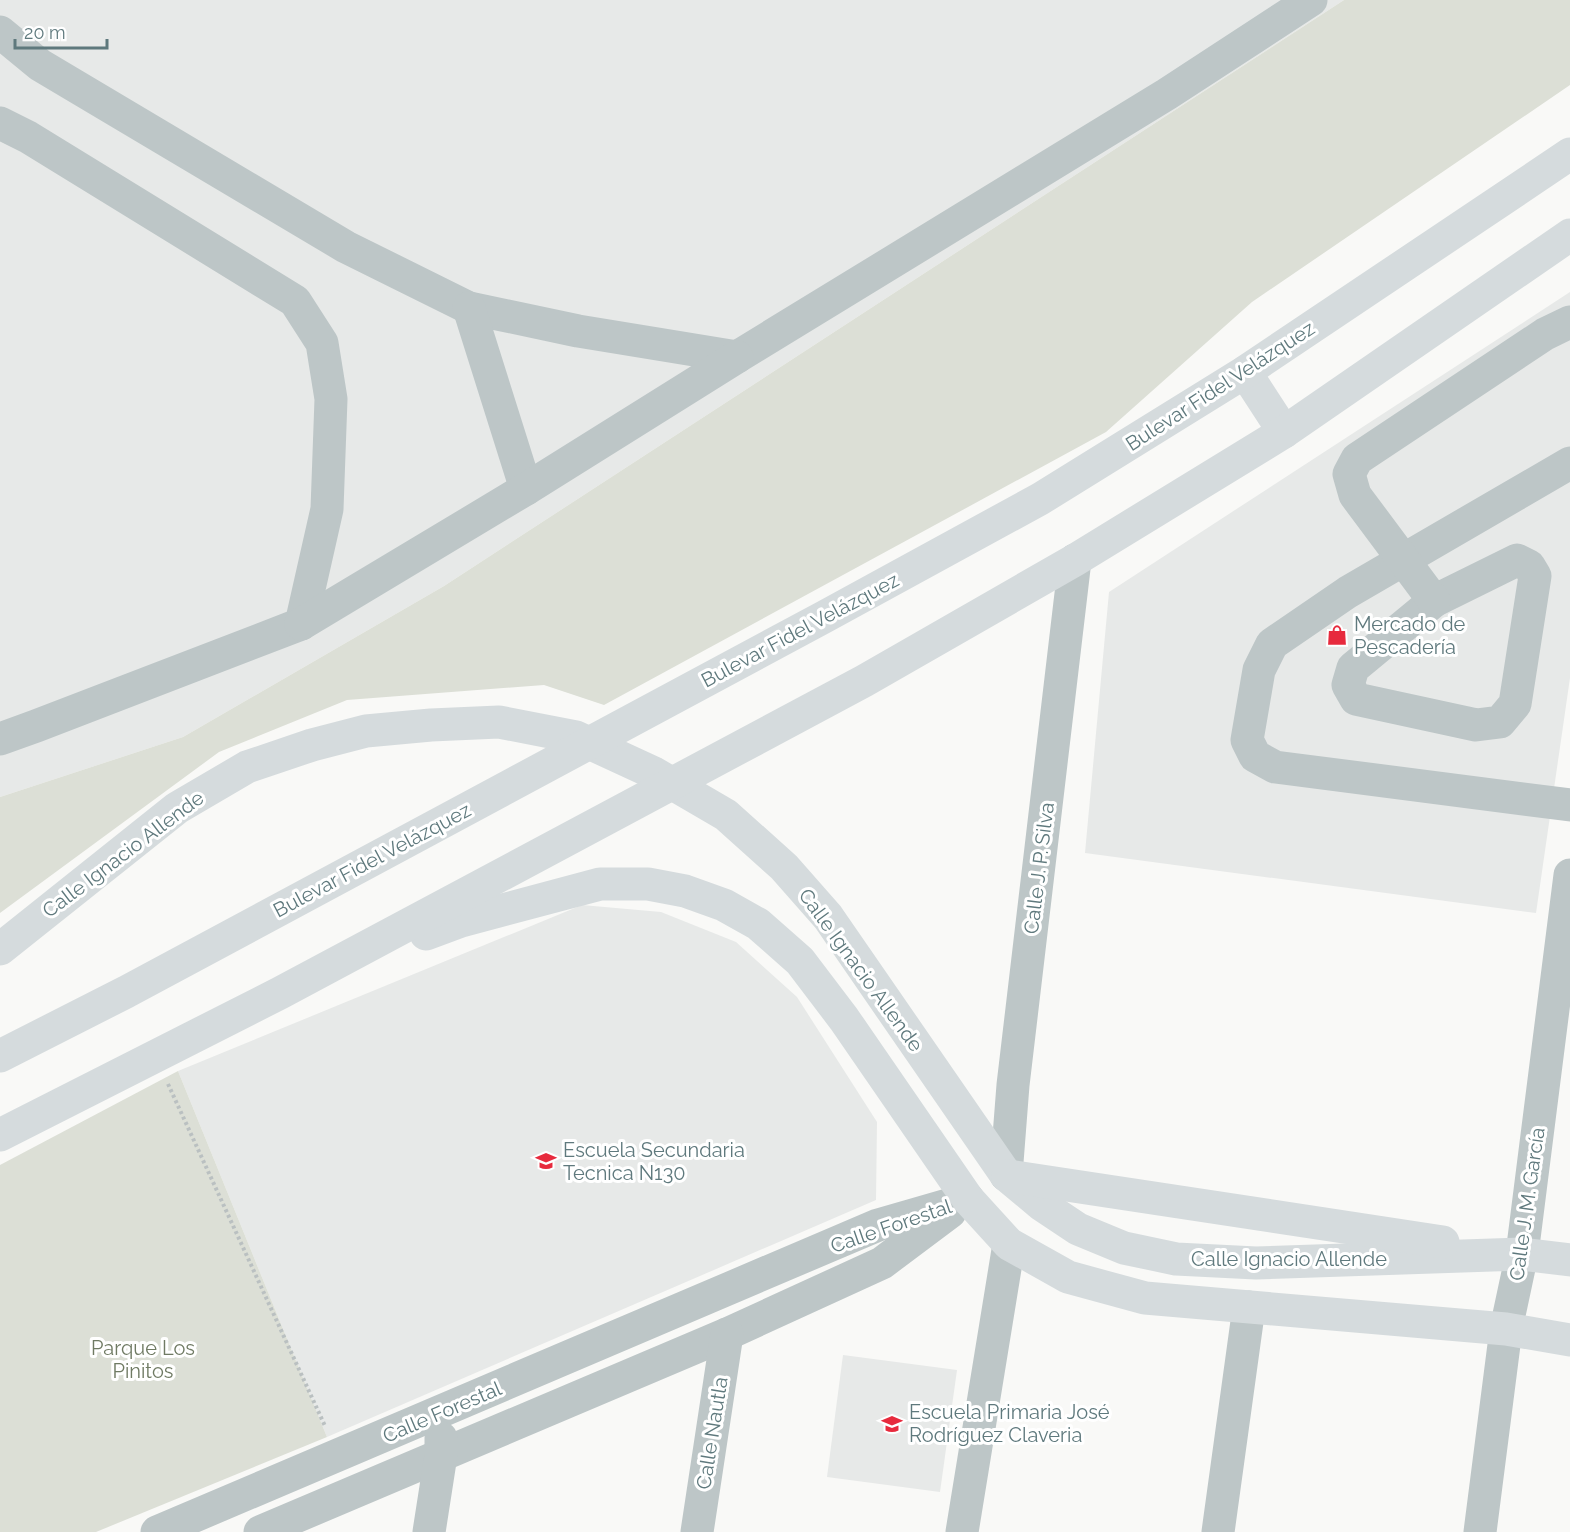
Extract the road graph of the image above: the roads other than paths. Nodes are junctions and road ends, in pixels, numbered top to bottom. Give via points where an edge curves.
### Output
1 (1311, 0) edge
2 (0, 32) edge
3 (0, 123) edge
4 (1570, 154) edge
5 (1570, 235) edge
6 (469, 308) junction
7 (1570, 322) edge
8 (737, 357) junction
9 (1245, 372) junction
10 (1284, 432) junction
11 (1570, 463) edge
12 (526, 489) junction
13 (1075, 560) junction
14 (1402, 560) junction
15 (1434, 601) junction
16 (301, 624) junction
17 (0, 738) edge
18 (1570, 805) edge
19 (1570, 875) edge
20 (0, 949) edge
21 (280, 993) junction
22 (0, 1056) edge
23 (0, 1135) edge
24 (1006, 1175) junction
25 (968, 1199) junction
26 (1009, 1244) junction
27 (1522, 1254) junction
28 (1570, 1260) edge
29 (1249, 1307) junction
30 (1506, 1329) junction
31 (727, 1334) junction
32 (1570, 1340) edge
33 (442, 1412) junction
34 (441, 1455) junction
35 (164, 1530) edge
36 (260, 1532) edge
37 (429, 1532) edge
38 (697, 1532) edge
39 (962, 1532) edge
40 (1218, 1532) edge
41 (1480, 1532) edge

1 - 8 street via 1167,94
2 - 6 street via 40,65 346,247
3 - 16 street via 295,301 321,343 331,399 327,509
4 - 9 main road, Bulevar Fidel Velázquez
5 - 10 main road
6 - 8 street via 578,331
6 - 12 street
7 - 14 street via 1545,334 1358,459 1349,474 1355,495
8 - 12 street
9 - 10 main road
9 - 22 main road, Bulevar Fidel Velázquez via 1040,499 126,992
10 - 13 main road
11 - 14 street
12 - 16 street
13 - 21 main road via 864,681
13 - 24 street, Calle J. P. Silva via 1013,1085
14 - 15 street
14 - 18 street via 1348,591 1272,644 1259,670 1247,740 1255,756 1275,767
15 - 15 street via 1517,560 1529,566 1535,576 1515,704 1500,722 1476,725 1356,699 1348,685 1353,668
16 - 17 street
19 - 27 street, Calle J. M. García
20 - 24 main road, Calle Ignacio Allende via 177,808 247,767 366,731 431,725 499,722 576,737 654,773 726,815 784,867 828,917
21 - 23 main road
21 - 25 main road via 461,921 600,884 648,884 685,891 724,905 759,924 800,961
24 - 27 main road
24 - 27 main road, Calle Ignacio Allende via 1078,1229 1124,1248 1176,1259 1256,1263
25 - 26 main road
25 - 31 street, Calle Forestal via 882,1263
25 - 33 street, Calle Forestal via 878,1225
26 - 29 main road via 1068,1277 1145,1298
26 - 39 street
27 - 28 main road, Calle Ignacio Allende
27 - 30 street, Calle J. M. García
29 - 30 main road
29 - 40 street
30 - 32 main road
30 - 41 street, Calle J. M. García
31 - 34 street, Calle Forestal
31 - 38 street, Calle Nautla
33 - 34 street
33 - 35 street, Calle Forestal
34 - 36 street, Calle Forestal
34 - 37 street

